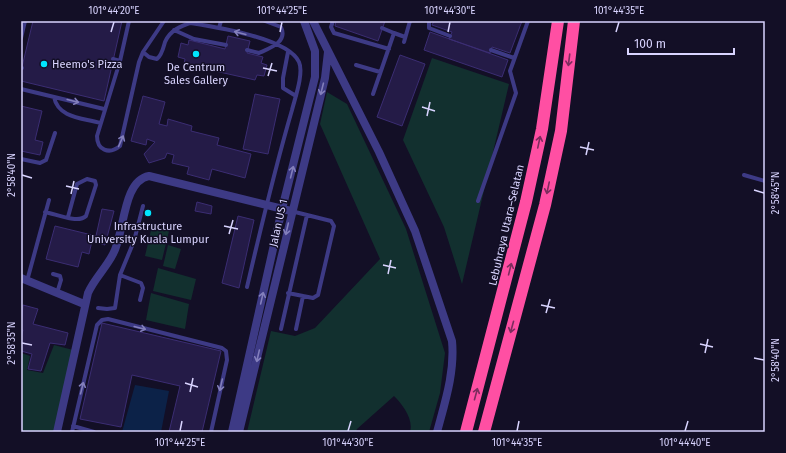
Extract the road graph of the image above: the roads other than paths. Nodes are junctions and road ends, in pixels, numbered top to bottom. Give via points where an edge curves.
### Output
1 (25, 21) edge
2 (129, 21) edge
3 (164, 21) edge
4 (196, 21) edge
5 (221, 21) edge
6 (265, 21) edge
7 (304, 21) edge
8 (313, 21) edge
9 (332, 21) edge
10 (410, 21) edge
11 (429, 21) edge
12 (528, 21) edge
13 (558, 21) edge
14 (574, 21) edge
15 (190, 23) junction
16 (219, 28) junction
17 (382, 28) dead end
18 (174, 30) junction
19 (394, 33) junction
20 (450, 36) dead end
21 (405, 37) junction
22 (21, 38) edge
23 (404, 42) dead end
24 (278, 44) junction
25 (226, 45) dead end
26 (389, 49) junction
27 (247, 50) dead end
28 (491, 50) dead end
29 (328, 51) junction
30 (143, 52) junction
31 (288, 52) junction
32 (514, 58) junction
33 (113, 59) dead end
34 (120, 61) junction
35 (356, 65) dead end
36 (380, 72) junction
37 (21, 89) edge
38 (373, 94) dead end
39 (296, 96) junction
40 (54, 97) junction
41 (104, 109) junction
42 (100, 123) junction
43 (55, 133) dead end
44 (21, 159) edge
45 (744, 175) dead end
46 (765, 180) edge
47 (48, 200) dead end
48 (478, 201) dead end
49 (266, 205) junction
50 (143, 206) dead end
51 (282, 209) junction
52 (292, 211) junction
53 (45, 212) junction
54 (307, 214) junction
55 (68, 217) junction
56 (120, 238) junction
57 (134, 241) junction
58 (53, 274) dead end
59 (120, 275) junction
60 (24, 280) edge
61 (247, 287) dead end
62 (57, 293) junction
63 (288, 293) junction
64 (303, 296) junction
65 (140, 300) dead end
66 (84, 304) junction
67 (98, 308) dead end
68 (280, 329) dead end
69 (296, 329) dead end
70 (73, 426) junction
71 (57, 432) edge
72 (72, 432) edge
73 (94, 432) edge
74 (210, 432) edge
75 (232, 432) edge
76 (239, 432) edge
77 (437, 432) edge
78 (466, 432) edge
79 (484, 432) edge

1 - 22 lane
2 - 34 lane
3 - 30 lane
4 - 15 lane
5 - 16 lane
6 - 24 lane via 281,27 284,31
51 -> 7 street, Jalan US 1 via 315,77 315,51
8 - 29 street
9 - 26 lane via 334,33
10 - 21 lane
11 - 20 lane via 428,28
12 - 32 lane
78 -> 13 highway, Lebuhraya Utara–Selatan via 526,202 542,129
14 -> 79 highway via 560,131 545,206
15 - 16 lane
15 - 18 lane
24 -> 16 lane
17 - 19 lane
18 - 25 lane via 194,39
18 - 30 lane via 168,36 157,60
19 - 21 lane
19 - 26 lane
21 - 23 lane
24 - 27 lane via 259,54
24 - 31 lane
26 - 36 lane
28 - 32 lane
29 -> 52 street, Jalan US 1 via 325,78
29 - 77 street via 379,152 414,231 452,341 449,387
42 -> 30 lane via 97,142 101,148 115,150 123,139
31 - 39 lane via 300,64
31 - 39 lane via 283,88
32 - 48 lane via 509,73 516,93
33 - 34 lane
34 - 41 lane via 110,83
35 - 36 lane
36 - 38 lane
37 - 40 lane
39 - 49 lane
40 -> 41 lane
40 - 42 lane via 56,106 62,112
41 - 42 lane
43 - 44 lane via 46,160 40,163
45 - 46 lane
47 - 53 lane
49 - 51 street
49 - 56 street via 149,176 141,178 132,190
49 - 61 lane
50 - 57 lane
51 - 52 street
75 -> 51 street, Jalan US 1
52 - 54 lane
52 -> 76 street, Jalan US 1
53 - 55 lane
53 - 60 lane
54 - 63 lane
54 - 64 lane via 331,221 334,226 318,295 313,298
55 - 55 lane via 79,220 86,216 95,180 87,178 77,184
56 - 57 lane
56 - 66 street via 113,255 92,284
57 - 59 lane
58 - 62 lane via 60,276
59 - 65 lane via 141,283 143,288
59 - 67 lane via 115,308
60 - 62 street
62 - 66 street
63 - 64 lane
63 - 68 lane
64 - 69 lane
66 - 71 street
70 - 72 lane
70 - 73 lane
70 -> 74 lane via 97,325 102,320 108,320 226,351 227,360

